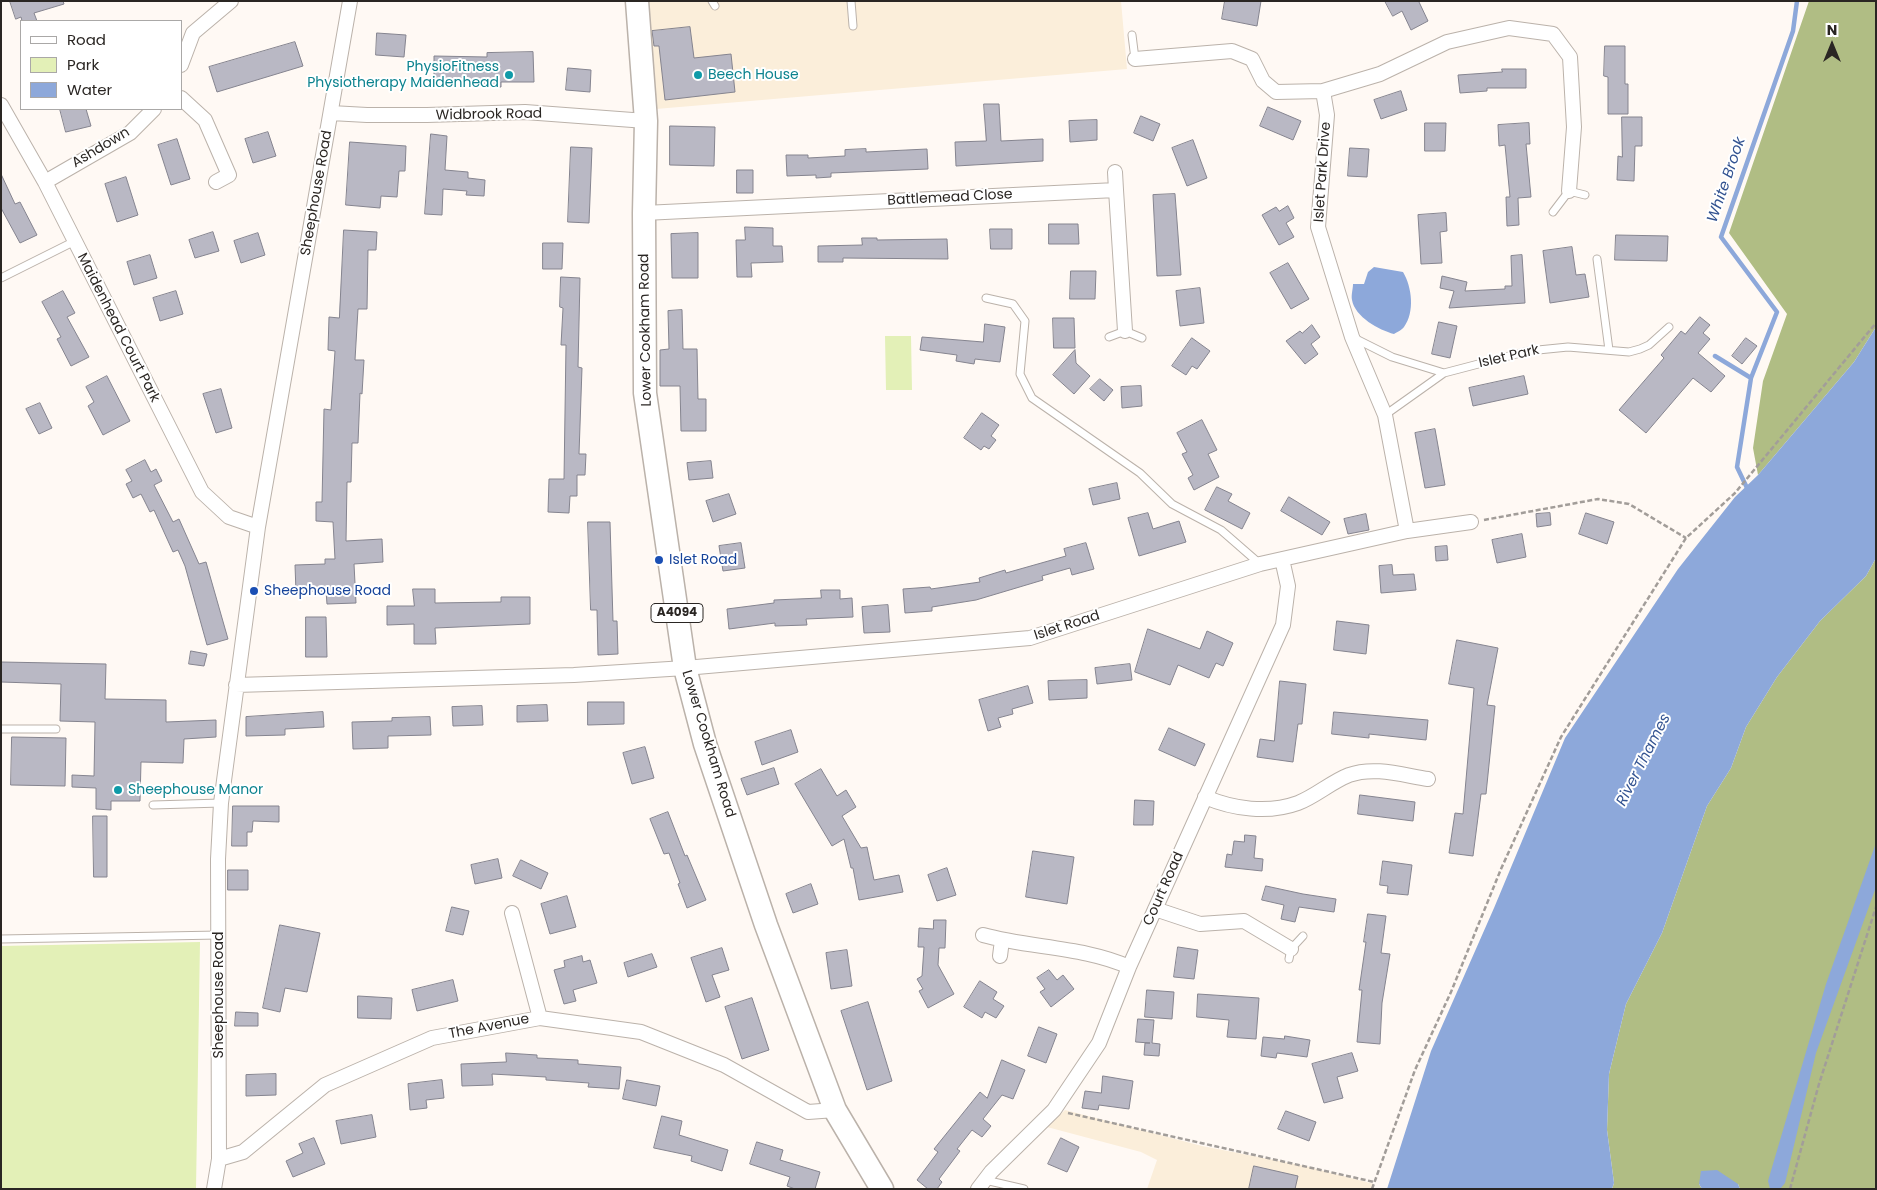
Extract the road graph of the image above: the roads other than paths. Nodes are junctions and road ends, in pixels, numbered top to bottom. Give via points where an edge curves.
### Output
1 (231, 1) edge
2 (350, 1) edge
3 (637, 1) edge
4 (851, 1) edge
5 (853, 26) dead end
6 (1132, 35) dead end
7 (1135, 58) joint
8 (182, 62) edge
9 (1323, 91) junction
10 (182, 99) edge
11 (1, 105) edge
12 (153, 110) edge
13 (331, 113) junction
14 (646, 122) junction
15 (1115, 172) dead end
16 (45, 182) junction
17 (216, 182) dead end
18 (1116, 190) junction
19 (1569, 191) junction
20 (1585, 195) dead end
21 (1553, 212) dead end
22 (644, 213) junction
23 (75, 242) junction
24 (1597, 259) dead end
25 (1, 278) edge
26 (986, 298) dead end
27 (1669, 327) dead end
28 (1125, 331) junction
29 (1110, 337) dead end
30 (1352, 337) junction
31 (1142, 338) dead end
32 (1609, 350) junction
33 (1444, 373) junction
34 (1384, 415) junction
35 (1471, 522) road end
36 (258, 527) junction
37 (1407, 531) junction
38 (1282, 559) junction
39 (1260, 564) junction
40 (684, 668) junction
41 (236, 685) junction
42 (1, 729) edge
43 (56, 729) dead end
44 (1428, 779) dead end
45 (1205, 797) junction
46 (221, 803) junction
47 (153, 805) dead end
48 (1155, 909) junction
49 (512, 913) dead end
50 (983, 935) dead end
51 (219, 936) junction
52 (1303, 936) dead end
53 (1, 939) edge
54 (1002, 940) junction
55 (1290, 954) joint
56 (1000, 956) dead end
57 (1129, 967) junction
58 (540, 1018) junction
59 (835, 1110) junction
60 (219, 1159) junction
61 (981, 1184) edge
62 (214, 1189) edge
63 (882, 1189) edge
64 (1024, 1189) edge

1 - 8 street via 193,33
2 - 13 street, Sheephouse Road
3 - 14 main road, Lower Cookham Road / A4094
4 - 5 lane
6 - 7 lane
7 - 9 street via 1232,51 1252,59 1263,81 1276,92
9 - 19 street via 1380,74 1447,42 1509,28 1553,34 1570,57 1574,127
9 - 30 street, Islet Park Drive via 1327,115 1318,227
10 - 17 street via 205,120 232,181
11 - 16 street, Maidenhead Court Park
12 - 16 street, Ashdown via 130,133
13 - 14 street, Widbrook Road via 525,112
13 - 36 street, Sheephouse Road
14 - 22 main road, Lower Cookham Road / A4094
15 - 18 street
16 - 23 street, Maidenhead Court Park
18 - 22 street, Battlemead Close
18 - 28 street
19 - 20 lane
19 - 21 lane
22 - 40 main road, Lower Cookham Road / A4094 via 645,392
23 - 25 lane
23 - 36 street, Maidenhead Court Park via 202,492 229,517
24 - 32 lane
26 - 39 lane via 1013,304 1025,321 1020,374 1032,398 1140,473 1172,504 1221,530
27 - 32 lane, Islet Park via 1640,349 1629,352
28 - 29 lane
28 - 31 lane
30 - 33 lane via 1392,357
30 - 34 street
32 - 33 lane, Islet Park via 1568,347 1528,351
33 - 34 lane, Islet Park
34 - 37 street
35 - 37 street, Islet Road
36 - 41 street, Sheephouse Road
37 - 38 street, Islet Road
38 - 39 street, Islet Road
38 - 45 street, Court Road via 1288,586 1284,625
39 - 40 street, Islet Road via 1030,638
40 - 41 street, Islet Road via 574,675
40 - 59 main road, Lower Cookham Road / A4094 via 705,744 766,925
41 - 46 street, Sheephouse Road
42 - 43 lane
44 - 45 street via 1374,770 1349,775 1299,803 1271,809 1225,805
45 - 48 street, Court Road
46 - 47 lane
46 - 51 street, Sheephouse Road
48 - 55 street via 1200,924 1244,921
48 - 57 street, Court Road
49 - 58 street
50 - 54 street
51 - 53 lane
51 - 60 street, Sheephouse Road
52 - 55 lane
54 - 56 street
54 - 57 street via 1110,958
57 - 61 street, Court Road via 1099,1043 1054,1110
58 - 59 street, The Avenue via 641,1032 724,1065 808,1112
58 - 60 street, The Avenue via 432,1038 324,1085 243,1152
59 - 63 main road, Lower Cookham Road / A4094
60 - 62 street, Sheephouse Road
61 - 64 lane

